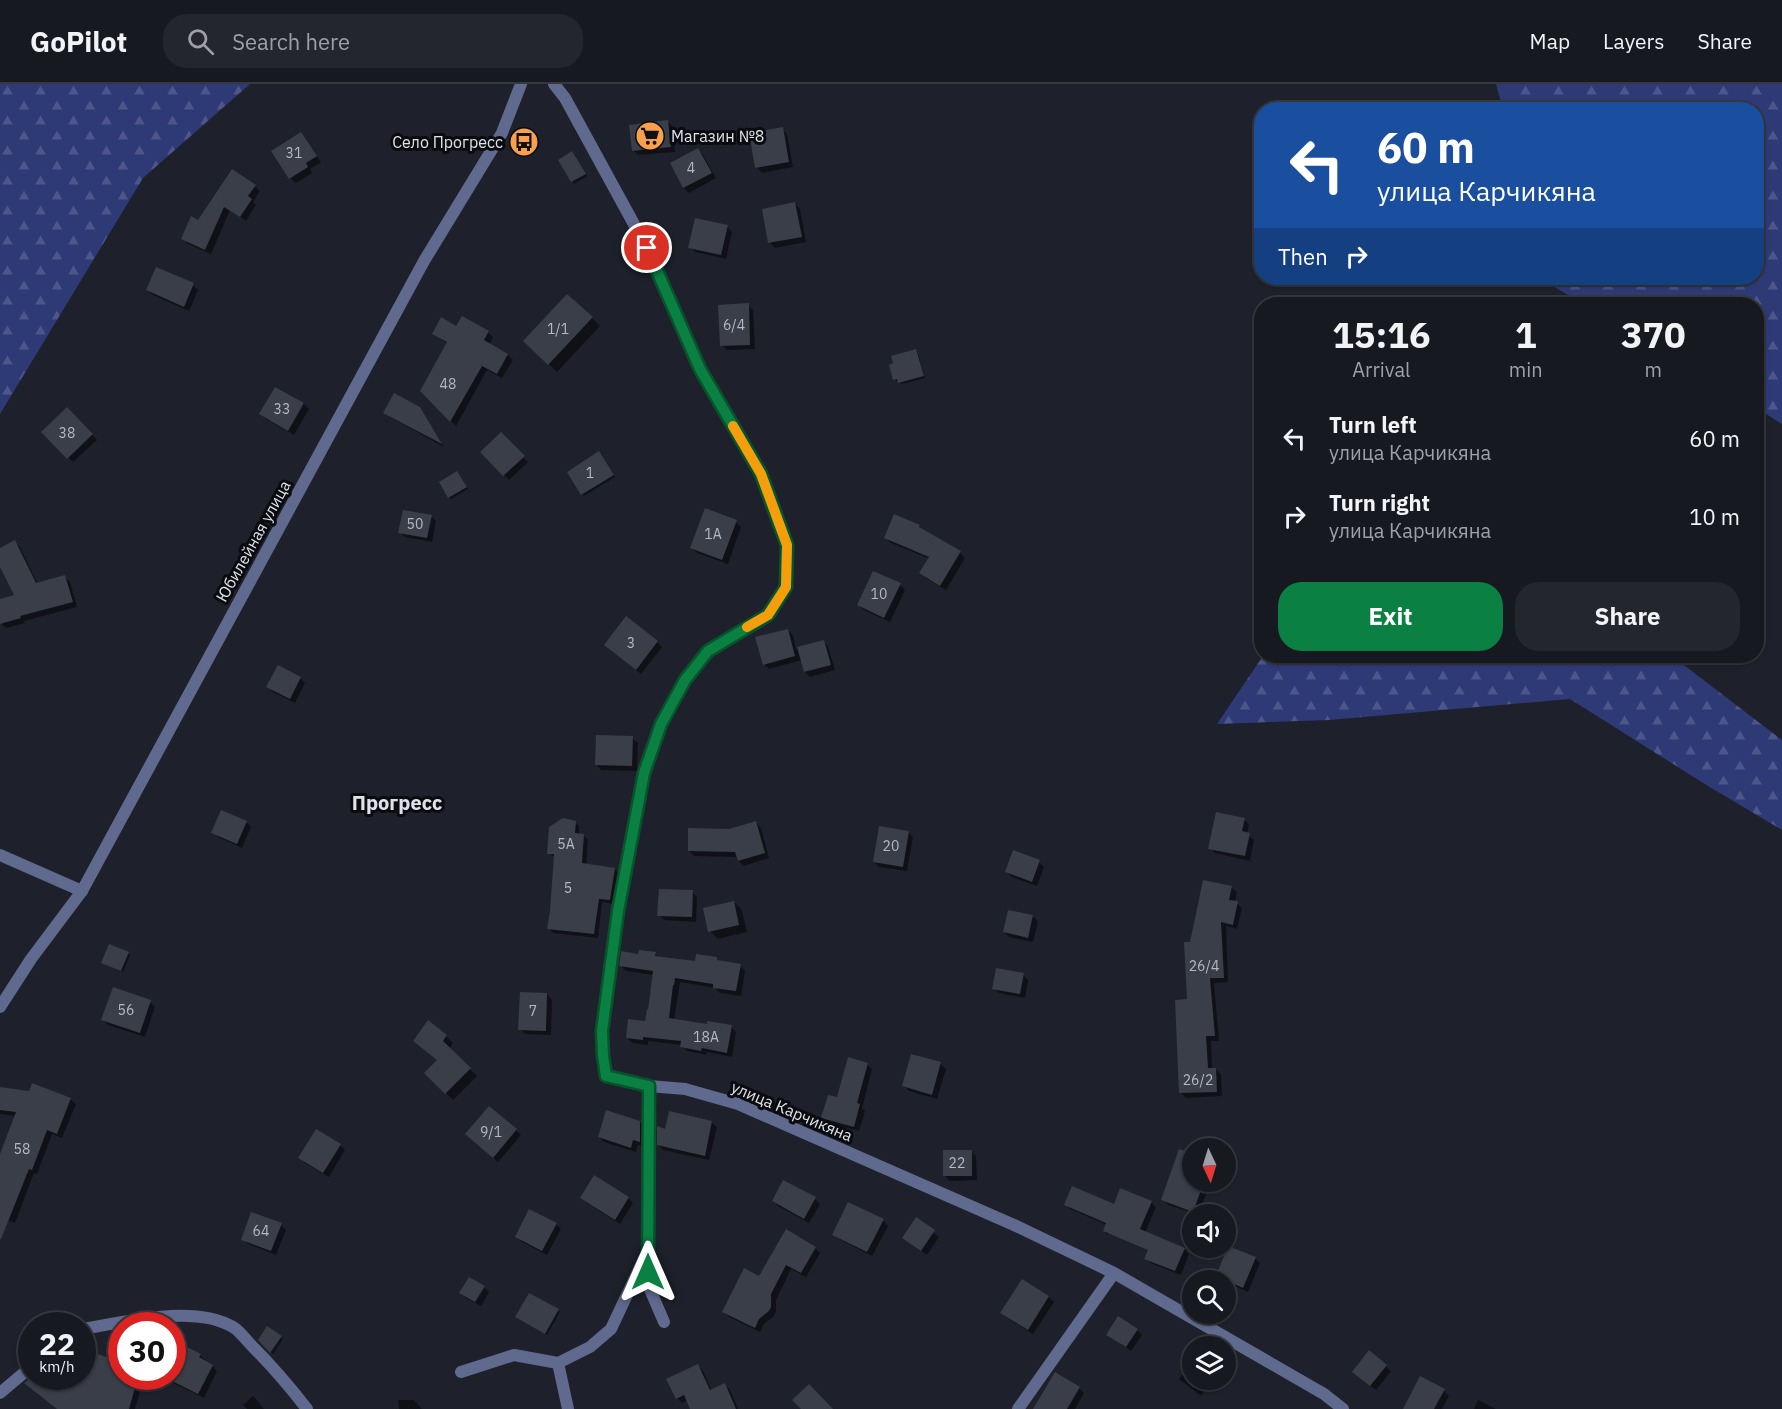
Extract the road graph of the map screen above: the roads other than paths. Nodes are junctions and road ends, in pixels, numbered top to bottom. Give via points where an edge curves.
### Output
1 (521, 84) edge
2 (554, 84) edge
3 (0, 855) edge
4 (82, 891) junction
5 (0, 1007) edge
6 (649, 1086) junction
7 (648, 1250) junction
8 (1114, 1273) junction
9 (664, 1322) dead end
10 (96, 1327) edge
11 (558, 1363) junction
12 (461, 1372) dead end
13 (18, 1378) edge
14 (0, 1393) edge
15 (307, 1409) edge
16 (568, 1409) edge
17 (1018, 1409) edge
18 (1343, 1409) edge

1 - 4 street, Юбилейная улица via 502,134 424,261
2 - 6 street, улица Карчикяна via 647,248 700,369 761,474 787,545 786,587 768,615 708,651 685,680 661,724 644,773 618,911 602,1031 606,1076
3 - 4 street
4 - 5 street, Юбилейная улица
6 - 7 street
6 - 8 street, улица Карчикяна via 685,1089 738,1104
7 - 9 street via 648,1287
7 - 11 street via 612,1329 590,1347
8 - 17 street
8 - 18 street, улица Карчикяна via 1324,1394
10 - 15 street via 144,1318 201,1316 219,1321 235,1328
11 - 12 street via 514,1355
11 - 16 street
13 - 14 street

